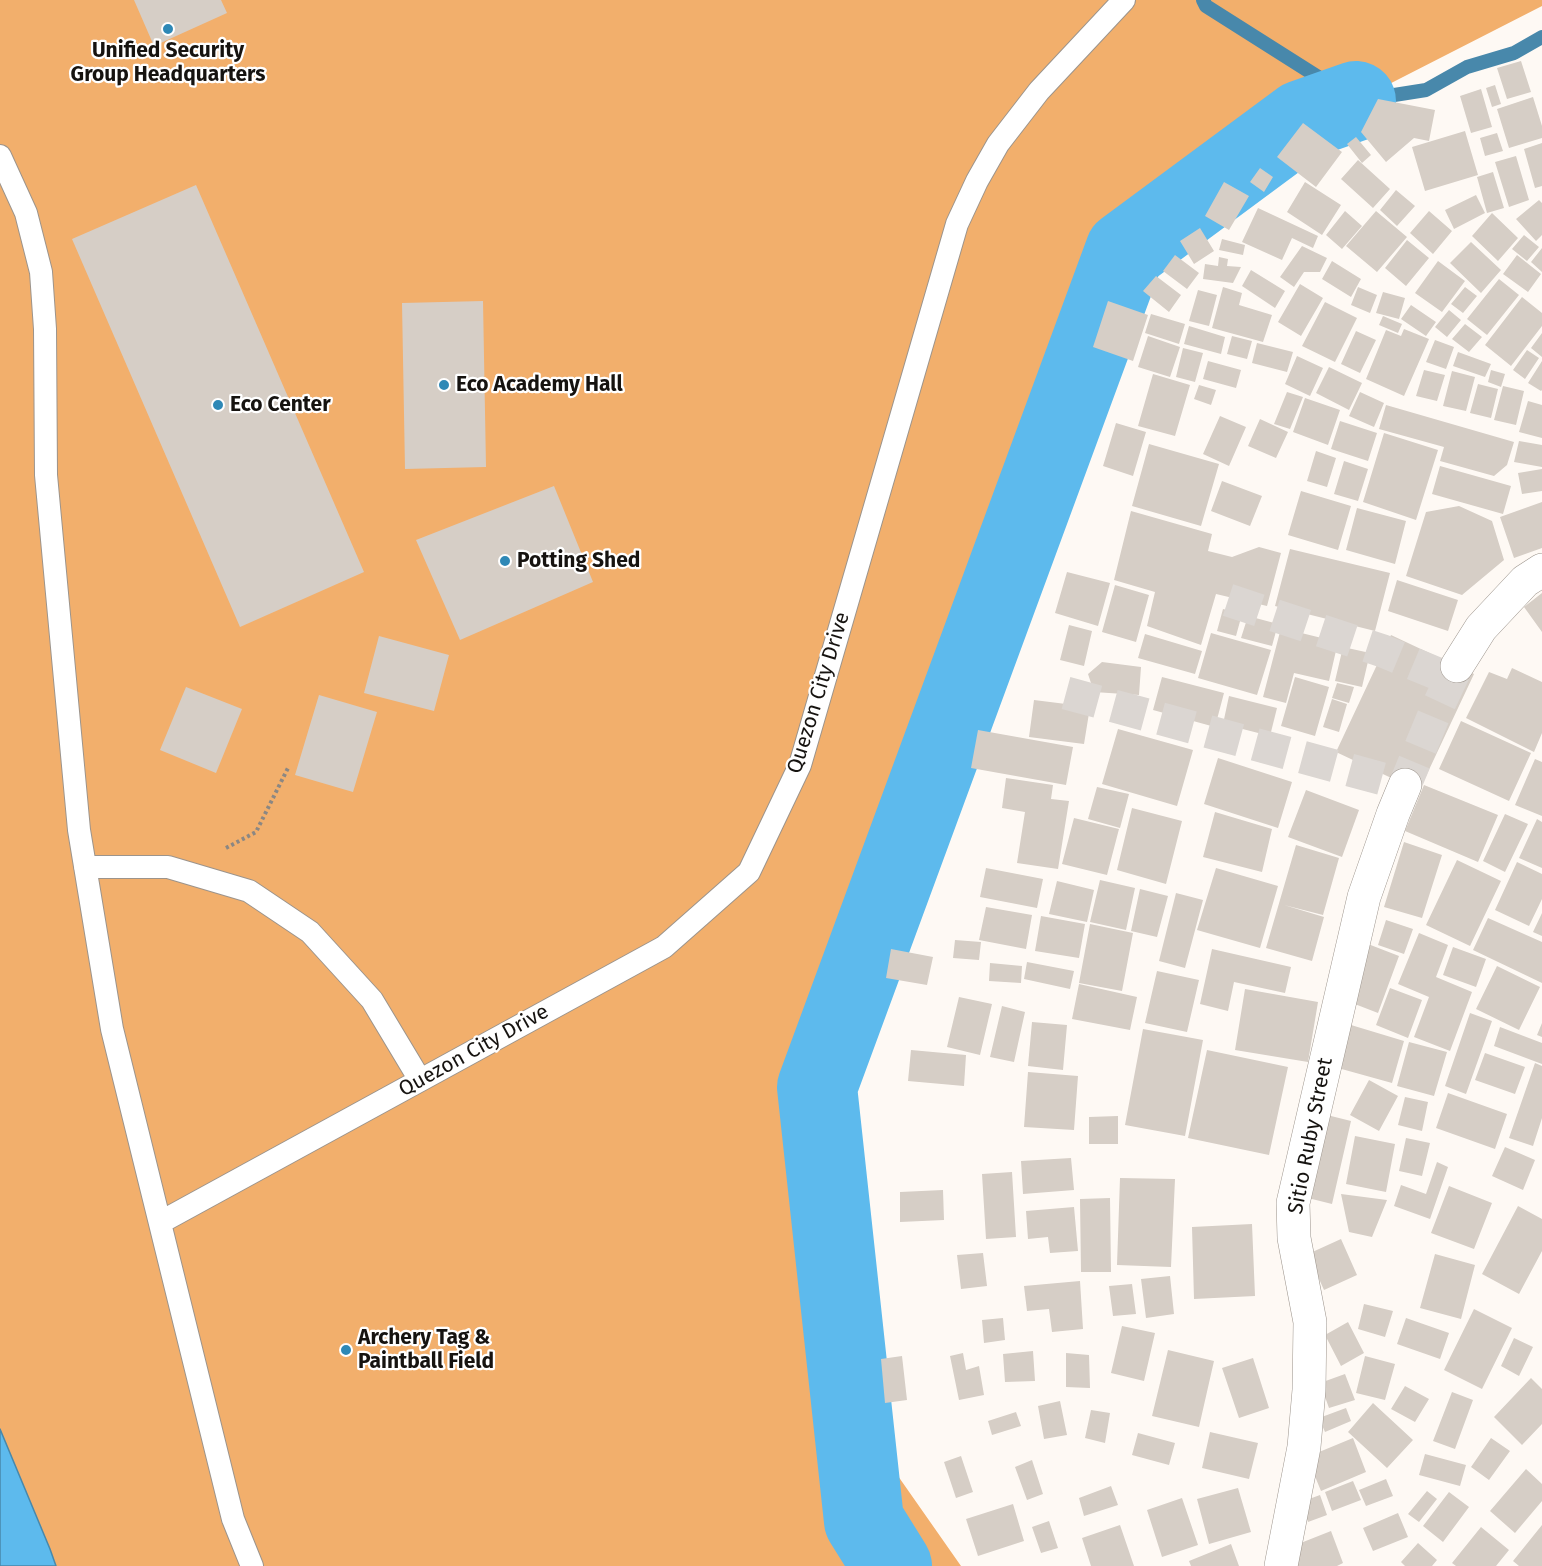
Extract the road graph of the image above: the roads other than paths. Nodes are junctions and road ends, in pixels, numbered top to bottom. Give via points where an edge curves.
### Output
1 (1125, 0) edge
2 (0, 156) edge
3 (1542, 570) edge
4 (1457, 666) tunnel mouth
5 (1405, 785) dead end
6 (84, 867) junction
7 (420, 1080) junction
8 (161, 1222) junction
9 (252, 1566) edge
10 (1281, 1566) edge

1 - 7 lane, Quezon City Drive via 1039,91 998,144 957,224 800,765 749,872 664,947
2 - 6 lane via 26,213 41,272 46,475
3 - 4 street via 1525,581 1481,628
5 - 10 street, Sitio Ruby Street via 1364,897 1293,1203 1294,1238 1310,1322 1309,1390 1304,1448
6 - 7 lane via 168,867 249,891 310,932 364,991
6 - 8 lane via 112,1029
7 - 8 lane, Quezon City Drive
8 - 9 lane via 233,1519

